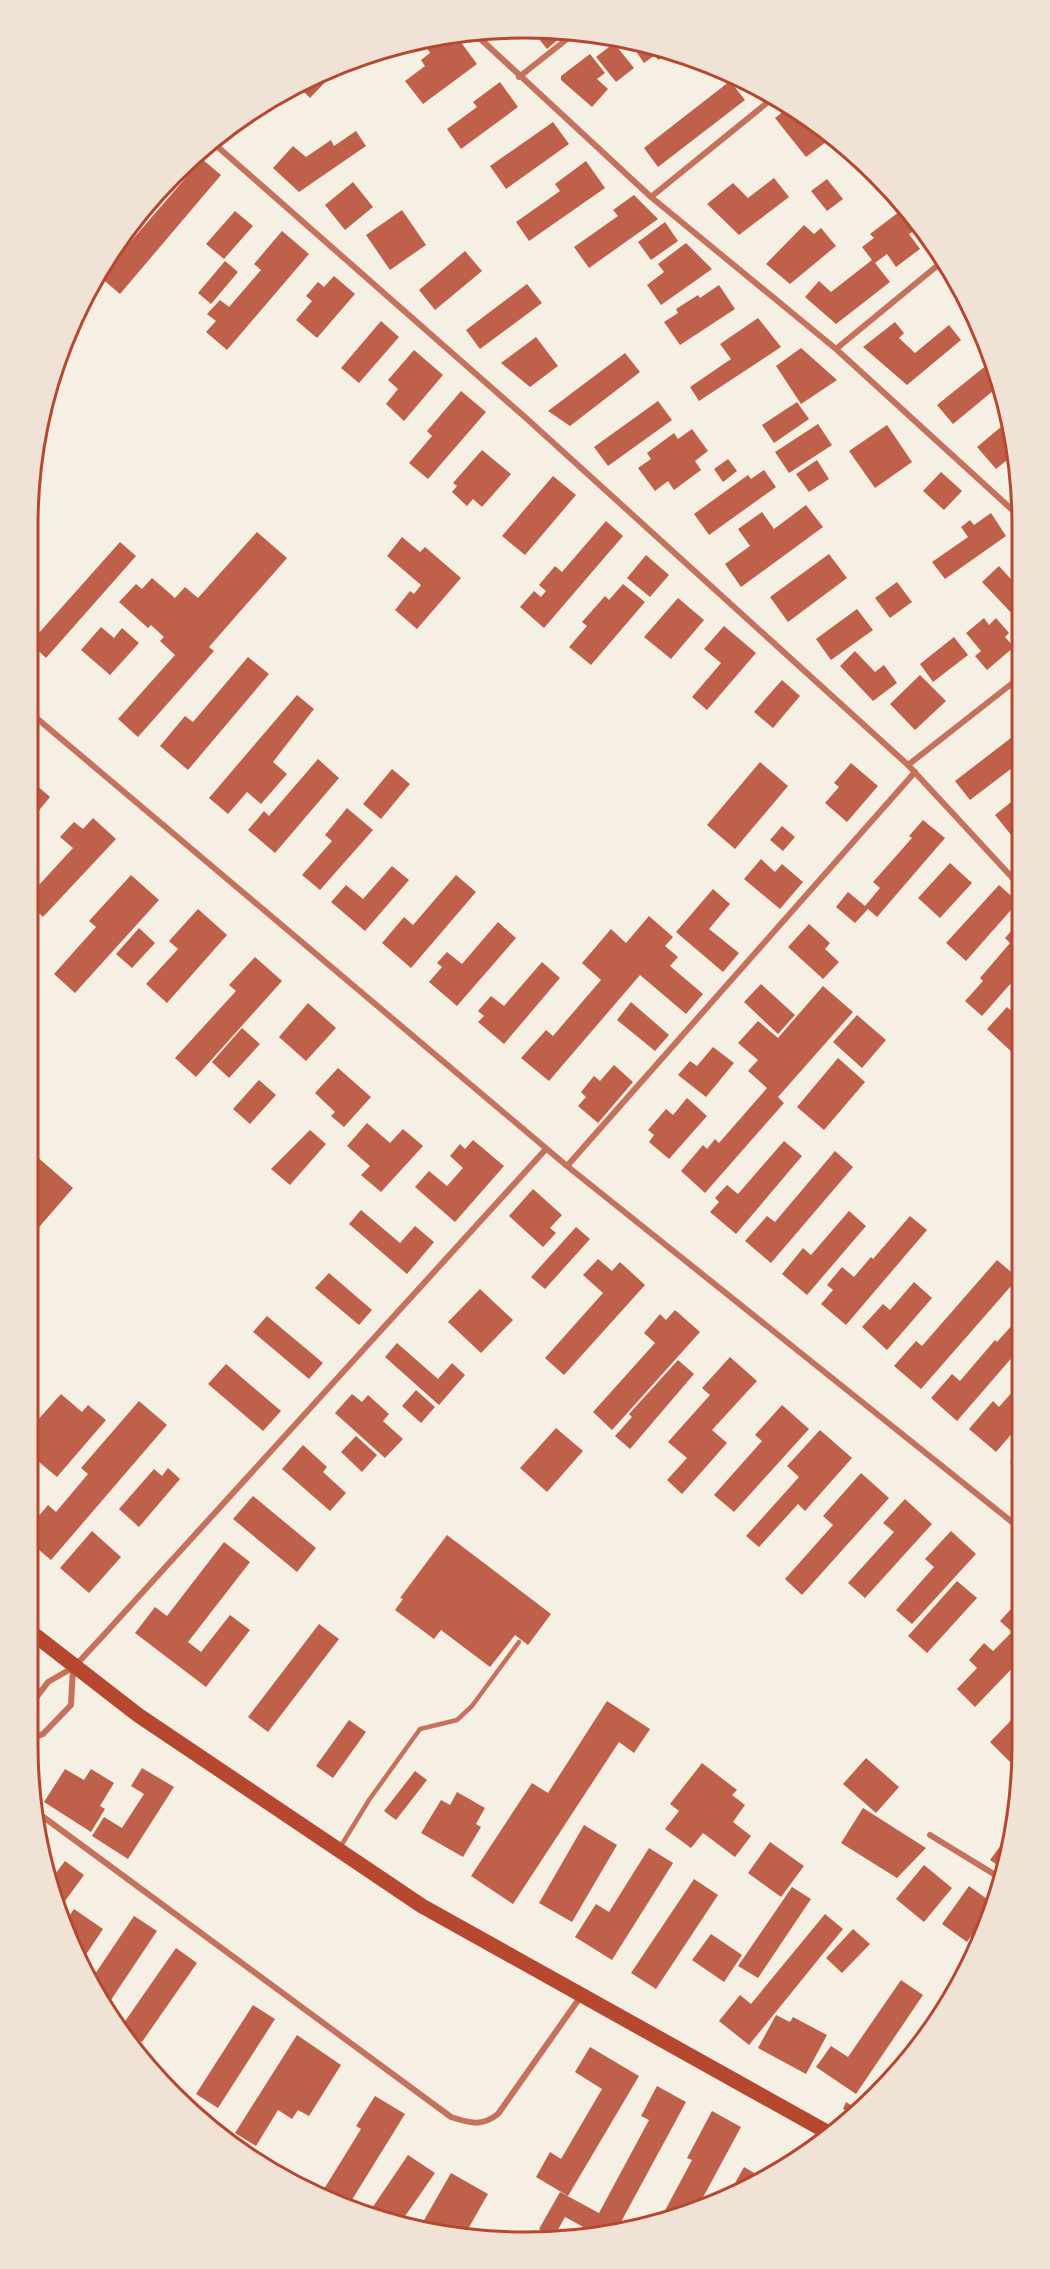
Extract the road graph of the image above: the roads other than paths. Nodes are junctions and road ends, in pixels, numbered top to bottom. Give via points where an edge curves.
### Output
1 (481, 40) edge
2 (566, 40) edge
3 (519, 77) junction
4 (768, 102) edge
5 (218, 147) edge
6 (651, 197) junction
7 (937, 266) edge
8 (836, 349) junction
9 (1012, 509) edge
10 (1012, 683) edge
11 (38, 719) edge
12 (908, 765) junction
13 (915, 771) junction
14 (1012, 877) edge
15 (546, 1149) junction
16 (567, 1166) junction
17 (1012, 1522) edge
18 (38, 1638) edge
19 (519, 1642) dead end
20 (74, 1667) junction
21 (38, 1695) edge
22 (38, 1736) edge
23 (43, 1817) edge
24 (930, 1835) dead end
25 (338, 1851) junction
26 (995, 1875) edge
27 (582, 1995) junction
28 (823, 2130) edge

1 - 3 street
2 - 3 street
3 - 6 street
4 - 6 street
5 - 12 street via 526,418
6 - 8 street
7 - 8 street
8 - 9 street
10 - 12 street
11 - 15 street
12 - 13 street
13 - 14 street
13 - 16 street
15 - 16 street
15 - 20 street
16 - 17 street
18 - 20 main road
19 - 25 lane via 472,1706 457,1720 420,1729
20 - 21 street via 48,1682
20 - 22 street via 71,1705
20 - 25 main road
23 - 27 street via 451,2116 473,2124 488,2122 498,2115
24 - 26 street
25 - 27 main road via 422,1906
27 - 28 main road

